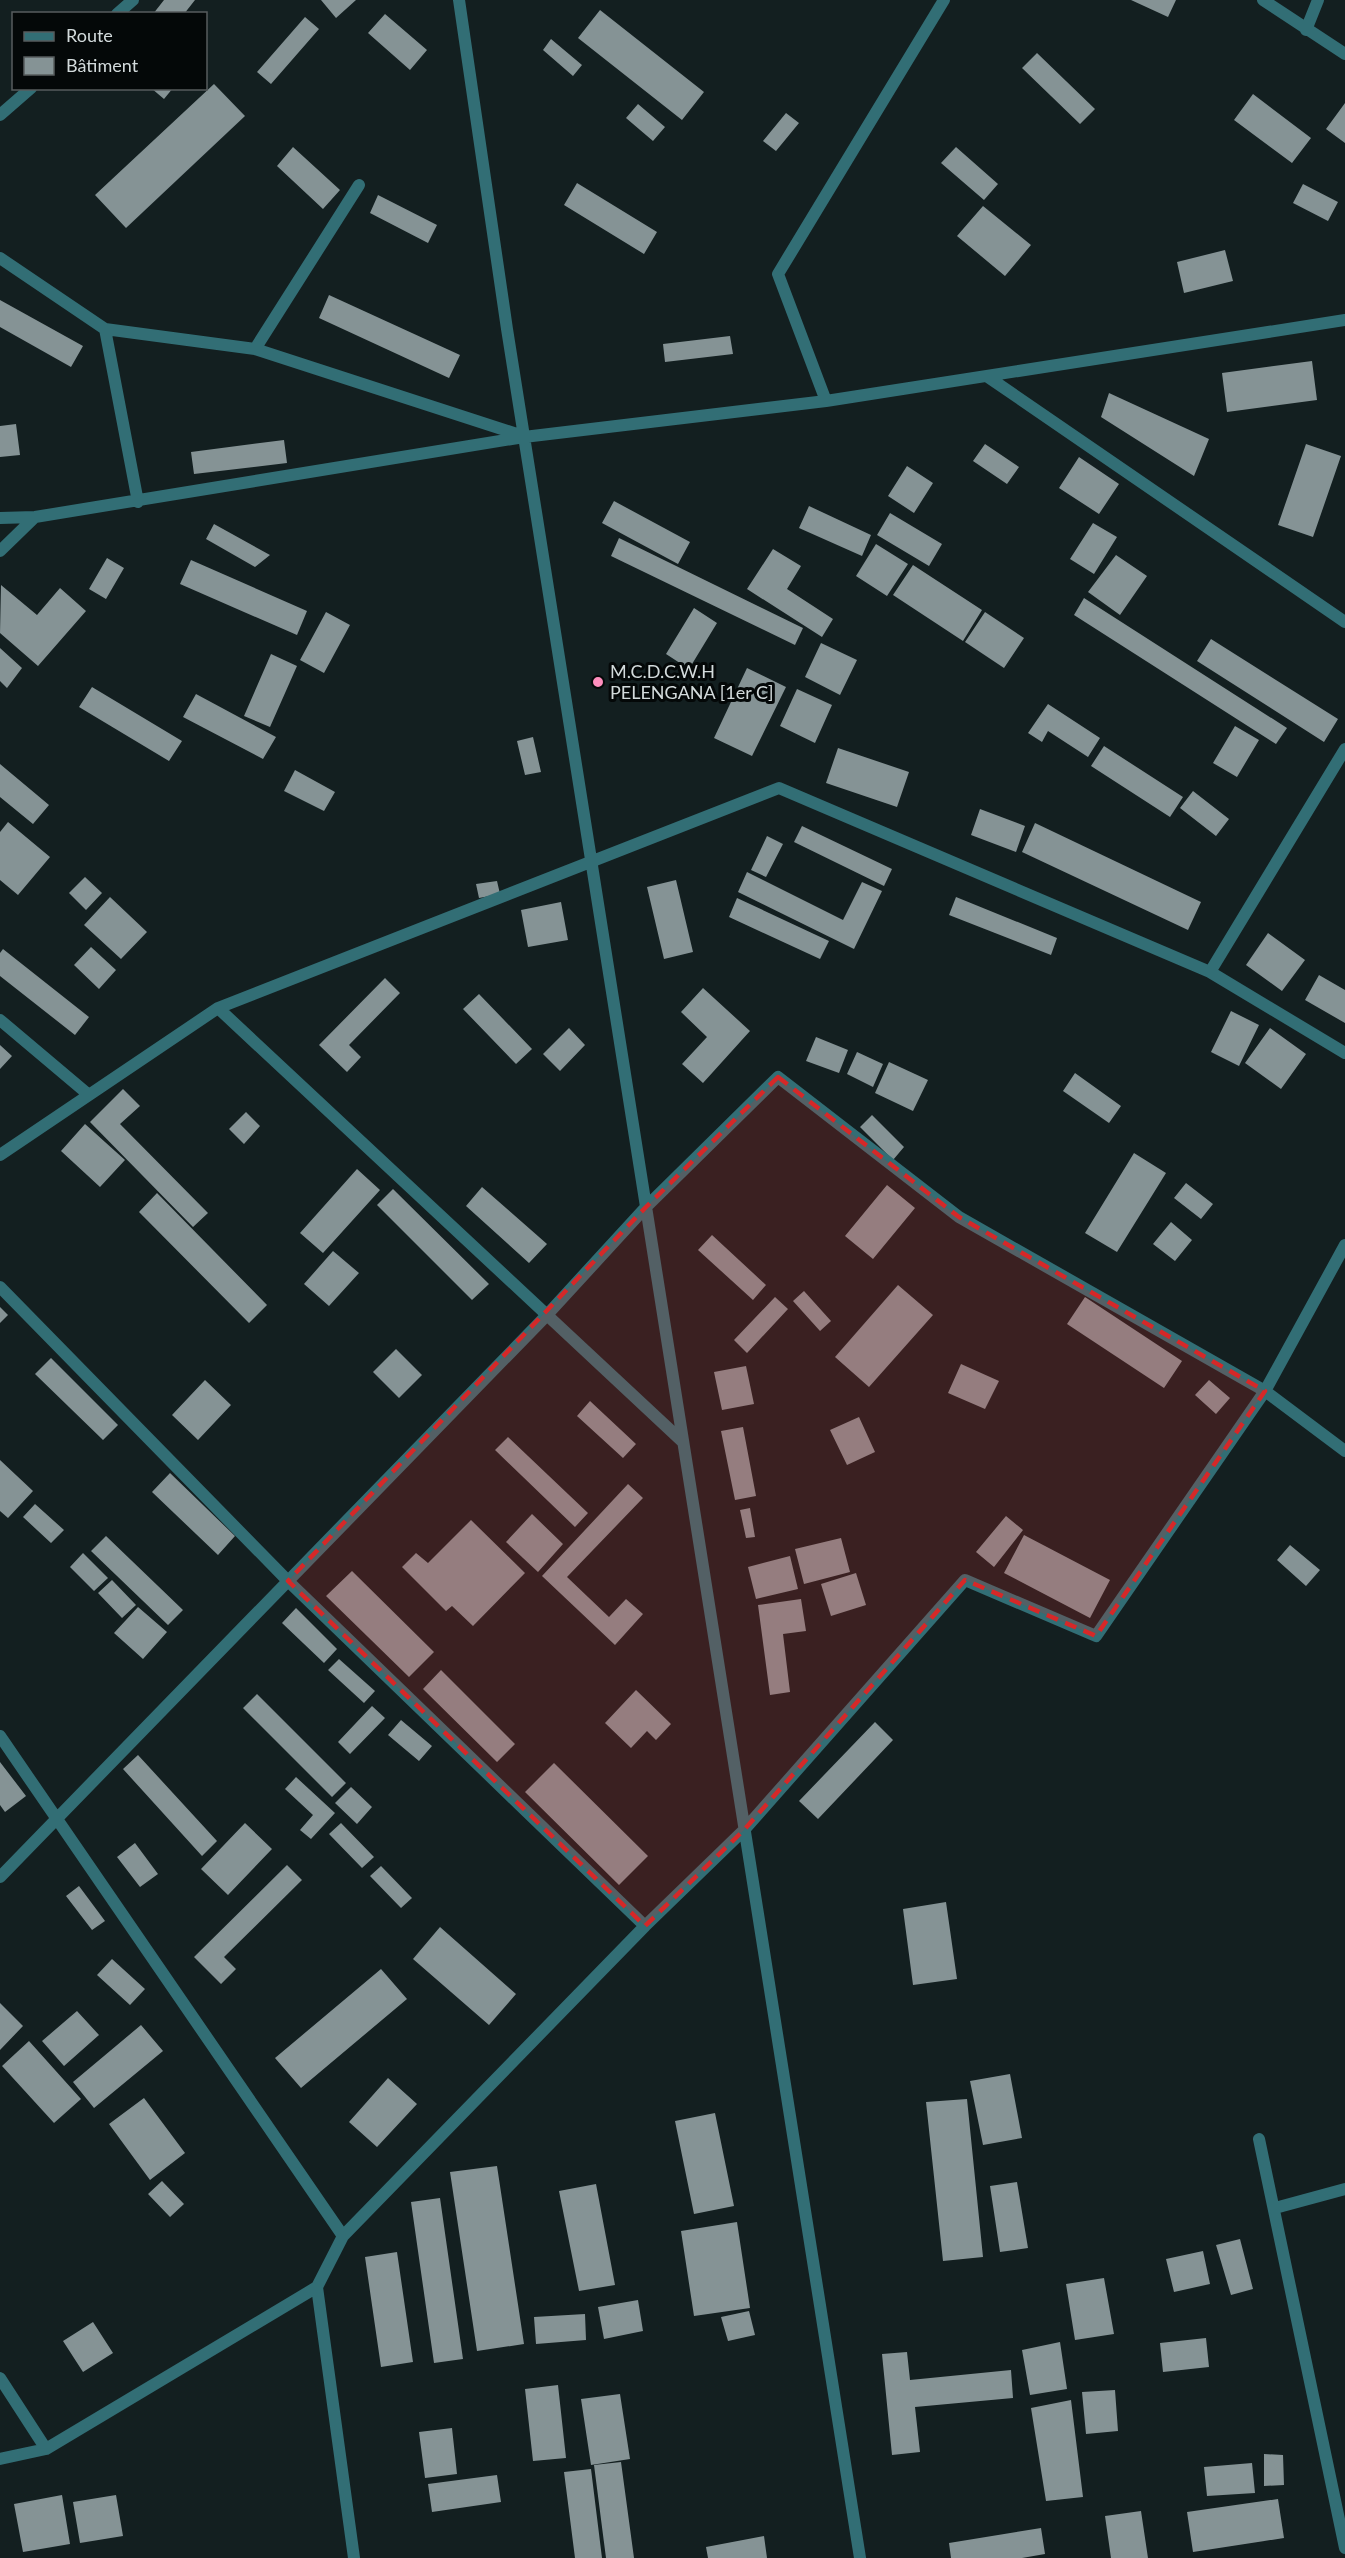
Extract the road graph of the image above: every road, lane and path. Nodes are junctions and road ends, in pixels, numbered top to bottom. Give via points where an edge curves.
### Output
1 (133, 0) edge
2 (459, 0) edge
3 (944, 0) edge
4 (1263, 0) edge
5 (1318, 0) edge
6 (119, 12) edge
7 (1306, 30) junction
8 (1345, 54) edge
9 (29, 90) edge
10 (0, 115) edge
11 (359, 185) dead end
12 (0, 258) edge
13 (1345, 320) edge
14 (105, 329) junction
15 (255, 349) junction
16 (988, 377) junction
17 (826, 401) junction
18 (524, 437) junction
19 (138, 502) junction
20 (35, 517) junction
21 (0, 518) edge
22 (0, 551) edge
23 (1345, 622) edge
24 (1345, 748) edge
25 (591, 864) junction
26 (1210, 972) junction
27 (218, 1008) junction
28 (0, 1020) edge
29 (1345, 1053) edge
30 (89, 1095) junction
31 (0, 1155) edge
32 (646, 1207) junction
33 (1345, 1245) edge
34 (0, 1287) edge
35 (546, 1316) junction
36 (1265, 1391) junction
37 (683, 1442) junction
38 (1345, 1451) edge
39 (288, 1581) junction
40 (0, 1736) edge
41 (57, 1818) junction
42 (744, 1830) junction
43 (0, 1877) edge
44 (645, 1926) junction
45 (1259, 2139) dead end
46 (1345, 2189) edge
47 (1275, 2208) junction
48 (343, 2236) junction
49 (317, 2287) junction
50 (0, 2378) edge
51 (46, 2449) junction
52 (0, 2459) edge
53 (1345, 2548) edge
54 (354, 2558) edge
55 (860, 2558) edge

1 - 6 street
2 - 18 street
3 - 17 street via 778,274
4 - 7 street
5 - 7 street
7 - 8 street
9 - 10 street
11 - 15 street
12 - 14 street
13 - 16 street
14 - 15 street
14 - 19 street
15 - 18 street
16 - 17 street
16 - 23 street
17 - 18 street
18 - 19 street
18 - 25 street
19 - 20 street
20 - 21 street
20 - 22 street
24 - 26 street
25 - 26 street via 779,788
25 - 27 street
25 - 32 street
26 - 29 street
27 - 30 street
27 - 35 street
28 - 30 street
30 - 31 street
32 - 35 street
32 - 36 street via 778,1077 959,1217
32 - 37 street
33 - 36 street
34 - 39 street
35 - 37 street
35 - 39 street
36 - 38 street
36 - 42 street via 1096,1636 965,1580
37 - 42 street
39 - 41 street
39 - 44 street
40 - 41 street
41 - 43 street
41 - 48 street
42 - 44 street
42 - 55 street
44 - 48 street
45 - 47 street
46 - 47 street
47 - 53 street
48 - 49 street
49 - 51 street
49 - 54 street
50 - 51 street
51 - 52 street

